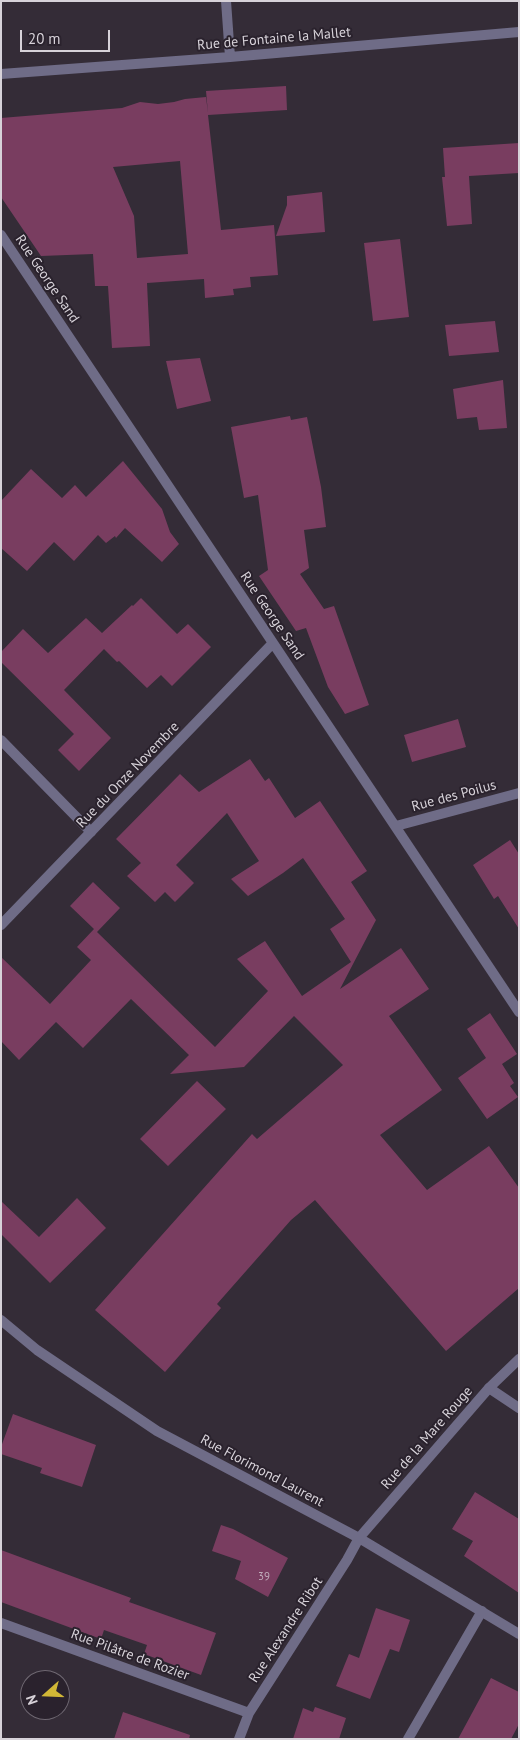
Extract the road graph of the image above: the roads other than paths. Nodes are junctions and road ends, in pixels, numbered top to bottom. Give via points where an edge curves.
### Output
1 (226, 1) edge
2 (519, 32) edge
3 (230, 57) junction
4 (1, 74) edge
5 (1, 236) edge
6 (273, 643) junction
7 (1, 740) edge
8 (519, 793) edge
9 (396, 826) junction
10 (91, 832) junction
11 (1, 925) edge
12 (519, 1012) edge
13 (1, 1320) edge
14 (519, 1359) edge
15 (489, 1388) junction
16 (519, 1408) edge
17 (359, 1538) junction
18 (482, 1610) junction
19 (1, 1623) edge
20 (519, 1634) edge
21 (249, 1713) junction
22 (239, 1739) edge
23 (408, 1739) edge

1 - 3 street
2 - 3 street, Rue de Fontaine la Mallet
3 - 4 street, Rue de Fontaine la Mallet
5 - 6 street, Rue George Sand
6 - 9 street, Rue George Sand
6 - 10 street, Rue du Onze Novembre
7 - 10 street
8 - 9 street, Rue des Poilus
9 - 12 street, Rue George Sand
10 - 11 street, Rue du Onze Novembre
13 - 17 street, Rue Florimond Laurent via 37,1350 157,1431
14 - 15 street, Rue de la Mare Rouge
15 - 16 street
15 - 17 street, Rue de la Mare Rouge
17 - 18 street, Rue Florimond Laurent
17 - 21 street, Rue Alexandre Ribot
18 - 20 street, Rue Florimond Laurent
18 - 23 street
19 - 21 street, Rue Pilâtre de Rozier
21 - 22 street, Rue Alexandre Ribot

